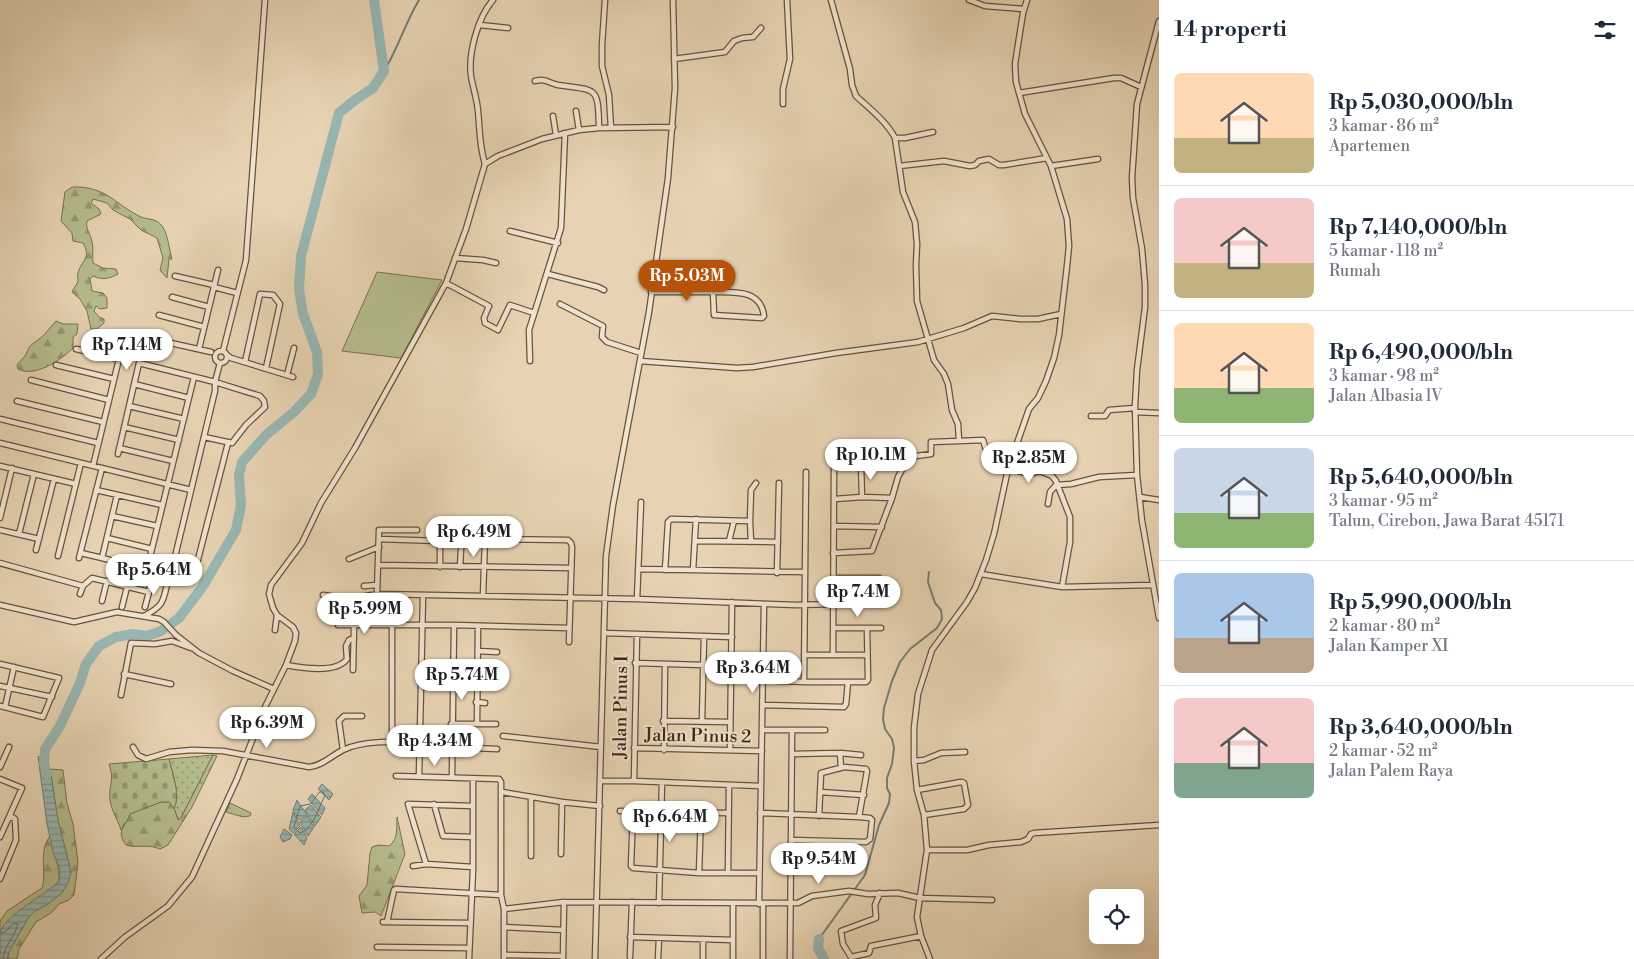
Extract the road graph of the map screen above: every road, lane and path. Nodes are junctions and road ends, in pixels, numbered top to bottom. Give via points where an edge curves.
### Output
1 (265, 0) edge
2 (486, 0) edge
3 (493, 0) edge
4 (605, 0) edge
5 (674, 0) edge
6 (787, 0) edge
7 (831, 0) edge
8 (969, 0) edge
9 (1026, 0) edge
10 (488, 6) junction
11 (1023, 11) junction
12 (1159, 21) edge
13 (480, 25) junction
14 (508, 28) dead end
15 (761, 28) dead end
16 (674, 59) junction
17 (535, 81) dead end
18 (1141, 87) junction
19 (1018, 93) junction
20 (783, 104) dead end
21 (576, 111) dead end
22 (553, 116) dead end
23 (673, 127) junction
24 (599, 128) junction
25 (612, 128) junction
26 (578, 130) junction
27 (933, 132) dead end
28 (565, 133) junction
29 (556, 135) junction
30 (895, 138) junction
31 (1048, 158) junction
32 (1098, 158) dead end
33 (485, 164) junction
34 (899, 166) junction
35 (1050, 166) junction
36 (510, 231) dead end
37 (558, 242) junction
38 (455, 258) junction
39 (496, 263) dead end
40 (218, 270) dead end
41 (548, 274) junction
42 (175, 276) dead end
43 (446, 283) junction
44 (214, 286) junction
45 (604, 290) dead end
46 (651, 292) junction
47 (713, 292) junction
48 (237, 293) junction
49 (172, 297) dead end
50 (560, 304) dead end
51 (209, 307) junction
52 (534, 313) junction
53 (1061, 314) junction
54 (159, 315) dead end
55 (204, 327) junction
56 (135, 335) dead end
57 (927, 339) junction
58 (294, 348) dead end
59 (76, 349) dead end
60 (199, 349) junction
61 (223, 350) junction
62 (212, 352) dead end
63 (641, 353) junction
64 (227, 355) junction
65 (530, 361) dead end
66 (640, 361) junction
67 (245, 362) junction
68 (220, 363) junction
69 (56, 365) dead end
70 (266, 368) junction
71 (287, 375) junction
72 (194, 377) junction
73 (293, 377) dead end
74 (114, 379) junction
75 (31, 380) dead end
76 (215, 382) junction
77 (134, 384) junction
78 (189, 398) junction
79 (109, 400) junction
80 (17, 401) dead end
81 (129, 406) junction
82 (1131, 409) junction
83 (1159, 413) edge
84 (1090, 416) dead end
85 (0, 419) edge
86 (184, 419) junction
87 (103, 422) junction
88 (124, 427) junction
89 (204, 437) junction
90 (179, 440) junction
91 (959, 441) junction
92 (0, 443) edge
93 (98, 443) junction
94 (228, 443) junction
95 (119, 448) junction
96 (118, 454) dead end
97 (173, 461) junction
98 (81, 463) junction
99 (861, 465) dead end
100 (0, 466) edge
101 (93, 466) junction
102 (12, 468) junction
103 (102, 468) junction
104 (834, 468) dead end
105 (1008, 469) junction
106 (806, 472) dead end
107 (34, 474) junction
108 (1133, 476) junction
109 (54, 479) junction
110 (756, 483) dead end
111 (778, 483) dead end
112 (76, 484) junction
113 (168, 484) junction
114 (1058, 484) junction
115 (0, 488) edge
116 (7, 490) junction
117 (96, 490) junction
118 (191, 490) junction
119 (117, 495) junction
120 (862, 497) junction
121 (892, 498) junction
122 (1140, 498) junction
123 (834, 500) junction
124 (1159, 500) edge
125 (641, 502) dead end
126 (1048, 504) dead end
127 (162, 505) junction
128 (112, 516) junction
129 (0, 518) edge
130 (696, 519) junction
131 (734, 521) junction
132 (750, 521) junction
133 (157, 526) junction
134 (834, 526) junction
135 (882, 527) junction
136 (0, 530) edge
137 (417, 530) dead end
138 (462, 531) dead end
139 (18, 534) junction
140 (107, 538) junction
141 (379, 539) junction
142 (39, 540) junction
143 (695, 541) junction
144 (729, 541) junction
145 (751, 542) junction
146 (778, 542) junction
147 (379, 546) junction
148 (152, 548) junction
149 (36, 550) dead end
150 (833, 553) junction
151 (58, 556) dead end
152 (102, 558) junction
153 (349, 559) dead end
154 (0, 563) edge
155 (173, 565) junction
156 (378, 565) junction
157 (440, 566) junction
158 (460, 567) junction
159 (483, 567) junction
160 (147, 568) junction
161 (571, 568) junction
162 (638, 569) junction
163 (666, 570) junction
164 (693, 570) junction
165 (153, 571) junction
166 (178, 572) junction
167 (805, 572) junction
168 (777, 573) junction
169 (163, 574) junction
170 (981, 574) junction
171 (834, 578) junction
172 (879, 578) dead end
173 (168, 580) junction
174 (106, 581) junction
175 (377, 585) junction
176 (83, 586) junction
177 (127, 586) junction
178 (364, 586) dead end
179 (1062, 586) junction
180 (1147, 586) junction
181 (148, 592) junction
182 (80, 594) dead end
183 (377, 594) junction
184 (324, 595) dead end
185 (423, 595) junction
186 (483, 596) junction
187 (571, 599) junction
188 (604, 599) junction
189 (637, 599) junction
190 (102, 601) dead end
191 (732, 602) junction
192 (878, 603) dead end
193 (764, 604) junction
194 (834, 604) junction
195 (0, 605) edge
196 (805, 605) junction
197 (122, 607) dead end
198 (145, 607) dead end
199 (277, 615) junction
200 (144, 616) junction
201 (1159, 618) edge
202 (392, 624) junction
203 (338, 625) dead end
204 (422, 625) junction
205 (454, 625) junction
206 (354, 626) junction
207 (478, 626) junction
208 (569, 628) junction
209 (834, 628) junction
210 (867, 628) junction
211 (882, 628) dead end
212 (275, 630) dead end
213 (604, 633) junction
214 (637, 634) junction
215 (704, 636) junction
216 (354, 638) junction
217 (732, 638) junction
218 (569, 642) dead end
219 (192, 649) junction
220 (478, 651) junction
221 (497, 652) dead end
222 (804, 655) junction
223 (833, 655) junction
224 (866, 656) junction
225 (0, 664) edge
226 (635, 664) junction
227 (665, 664) junction
228 (286, 665) junction
229 (703, 665) junction
230 (14, 667) junction
231 (353, 670) dead end
232 (124, 674) junction
233 (763, 680) junction
234 (804, 682) junction
235 (848, 682) junction
236 (172, 684) dead end
237 (0, 686) edge
238 (8, 688) junction
239 (274, 690) junction
240 (121, 696) dead end
241 (52, 697) junction
242 (476, 702) junction
243 (485, 703) dead end
244 (763, 705) junction
245 (3, 707) edge
246 (362, 716) dead end
247 (663, 721) junction
248 (702, 721) junction
249 (730, 722) junction
250 (451, 724) junction
251 (476, 724) junction
252 (496, 724) dead end
253 (258, 726) junction
254 (762, 730) junction
255 (792, 730) junction
256 (825, 730) dead end
257 (283, 731) dead end
258 (503, 736) dead end
259 (392, 743) junction
260 (419, 744) junction
261 (9, 747) dead end
262 (133, 747) dead end
263 (452, 747) junction
264 (601, 747) junction
265 (634, 748) junction
266 (497, 749) dead end
267 (343, 750) junction
268 (664, 750) junction
269 (730, 750) junction
270 (762, 751) junction
271 (965, 752) dead end
272 (793, 754) junction
273 (840, 754) junction
274 (247, 755) junction
275 (861, 755) dead end
276 (914, 761) junction
277 (0, 768) edge
278 (841, 768) junction
279 (396, 776) dead end
280 (419, 776) junction
281 (452, 777) junction
282 (0, 779) edge
283 (473, 779) junction
284 (634, 780) junction
285 (600, 781) junction
286 (662, 782) junction
287 (729, 785) junction
288 (760, 786) junction
289 (917, 790) junction
290 (502, 792) junction
291 (820, 792) junction
292 (864, 795) junction
293 (531, 798) junction
294 (562, 802) junction
295 (434, 804) junction
296 (473, 806) junction
297 (600, 806) junction
298 (620, 811) dead end
299 (633, 812) junction
300 (662, 812) junction
301 (701, 812) junction
302 (760, 813) junction
303 (728, 814) junction
304 (791, 814) junction
305 (924, 815) junction
306 (10, 816) junction
307 (819, 816) junction
308 (859, 817) junction
309 (1159, 825) edge
310 (2, 827) edge
311 (0, 837) edge
312 (473, 837) junction
313 (791, 840) junction
314 (927, 850) junction
315 (561, 854) dead end
316 (531, 856) dead end
317 (426, 864) junction
318 (413, 866) dead end
319 (473, 867) junction
320 (659, 870) junction
321 (699, 872) junction
322 (728, 873) junction
323 (759, 873) junction
324 (0, 879) edge
325 (880, 893) junction
326 (472, 894) junction
327 (501, 895) junction
328 (920, 898) junction
329 (992, 900) dead end
330 (564, 902) junction
331 (597, 902) junction
332 (632, 902) junction
333 (659, 903) junction
334 (791, 903) junction
335 (733, 904) junction
336 (761, 904) junction
337 (504, 909) junction
338 (470, 923) junction
339 (504, 927) junction
340 (563, 930) junction
341 (920, 936) junction
342 (630, 937) junction
343 (659, 938) junction
344 (703, 939) junction
345 (733, 940) junction
346 (377, 947) dead end
347 (469, 948) junction
348 (504, 957) edge
349 (630, 957) dead end
350 (563, 958) edge
351 (101, 959) edge
352 (469, 959) edge
353 (595, 959) edge
354 (658, 959) edge
355 (703, 959) edge
356 (732, 959) edge
357 (762, 959) edge
358 (790, 959) edge
359 (930, 959) edge

1 - 48 street via 246,260
2 - 10 street
3 - 10 street
4 - 25 street via 602,66
5 - 16 street
6 - 20 street via 790,63
7 - 30 street via 854,92
8 - 11 street via 985,6
9 - 11 street
10 - 13 street
11 - 19 street via 1015,64
12 - 18 street
13 - 14 street
13 - 33 street via 470,68
15 - 16 street via 753,37 734,41 725,52
16 - 23 street
17 - 24 street via 543,79 591,91 598,100
18 - 19 street via 1114,78
18 - 82 street via 1132,178 1142,248 1145,307
19 - 31 street
21 - 26 street
22 - 29 street
23 - 25 street
23 - 46 street via 663,221
24 - 25 street
24 - 26 street
26 - 28 street
27 - 30 street
28 - 29 street
28 - 37 street
29 - 33 street via 505,152
30 - 34 street
31 - 34 street via 1004,165 990,159 972,166 944,161
31 - 35 street
32 - 35 street
33 - 38 street
34 - 57 street via 903,192 915,222 917,301
35 - 53 street via 1067,219 1069,246
36 - 37 street
37 - 41 street
38 - 39 street
38 - 43 street
40 - 44 street
41 - 45 street
41 - 52 street
42 - 44 street
43 - 52 street via 489,306 485,323 498,330 510,305
43 - 199 street via 321,503 302,543 271,585 270,598
44 - 48 street
44 - 51 street
46 - 47 street
46 - 63 street
47 - 47 street via 749,294 764,316 714,315
48 - 61 street
49 - 51 street
50 - 63 street via 602,325 602,337 607,342
51 - 55 street
52 - 65 street via 529,330
53 - 57 street via 1029,319 996,316
53 - 105 street via 1054,358 1038,398 1029,409
54 - 55 street
55 - 60 street
56 - 60 street
57 - 66 street via 756,366
57 - 91 street via 934,360 948,384
58 - 71 street
59 - 74 street via 119,359
60 - 62 street
61 - 64 street
61 - 68 street via 215,355
63 - 66 street
64 - 67 street
64 - 68 street via 226,361
66 - 188 street via 609,528
67 - 70 street
67 - 70 street via 260,294 273,295 280,304
68 - 76 street
69 - 74 street
70 - 71 street
71 - 73 street
72 - 76 street
72 - 77 street via 139,363
72 - 78 street
74 - 79 street
75 - 79 street
76 - 89 street via 216,391
76 - 94 street via 260,396 264,401 265,407 232,443
77 - 78 street
77 - 81 street
78 - 86 street
79 - 87 street
80 - 87 street
81 - 86 street
81 - 88 street
82 - 83 street
82 - 84 street via 1109,410 1105,416
82 - 108 street
85 - 93 street
86 - 90 street
87 - 93 street
88 - 90 street
88 - 95 street
89 - 94 street
89 - 118 street
90 - 97 street
91 - 105 street via 983,440 989,463
91 - 121 street via 931,442 931,454 910,456 898,477
92 - 98 street
93 - 101 street
94 - 166 street via 197,565 192,575
95 - 96 street
95 - 97 street
97 - 113 street
98 - 101 street
98 - 112 street
99 - 120 street
100 - 102 street
101 - 103 street
102 - 107 street
102 - 116 street
103 - 113 street
103 - 117 street
104 - 123 street
105 - 114 street via 1030,474 1040,471 1052,476
105 - 170 street via 994,534
106 - 167 street
107 - 109 street
107 - 139 street
108 - 114 street via 1099,477
108 - 122 street
109 - 112 street
109 - 142 street
110 - 132 street via 751,490
111 - 146 street
112 - 151 street
113 - 118 street
113 - 127 street
114 - 126 street via 1050,492
114 - 179 street via 1069,514 1070,528
115 - 116 street
116 - 129 street
117 - 119 street
117 - 152 street via 80,556
118 - 155 street
119 - 127 street
119 - 128 street
120 - 121 street
120 - 123 street
121 - 135 street
122 - 124 street
122 - 180 street
123 - 134 street
125 - 162 street
127 - 133 street
128 - 133 street
128 - 140 street
130 - 131 street
130 - 143 street
130 - 163 street via 671,519 668,522
131 - 132 street
131 - 144 street
132 - 145 street
133 - 148 street
134 - 135 street
134 - 150 street
135 - 150 street via 871,552
136 - 139 street
137 - 141 street via 379,530
138 - 158 street
139 - 142 street
140 - 148 street
140 - 152 street
141 - 147 street
141 - 157 street via 438,541
142 - 149 street
143 - 144 street
143 - 164 street
144 - 145 street
145 - 146 street
146 - 168 street
147 - 153 street
147 - 156 street
148 - 160 street
150 - 171 street
152 - 160 street
154 - 176 street
155 - 166 street
155 - 169 street via 166,567
156 - 157 street
156 - 175 street
157 - 158 street
158 - 159 street
159 - 161 street
159 - 161 street via 484,540 490,539 568,540 572,545
159 - 186 street
160 - 165 street
161 - 187 street
162 - 163 street
162 - 189 street
163 - 164 street
164 - 168 street
165 - 169 street
165 - 181 street
166 - 173 street via 175,579
167 - 168 street
167 - 196 street
169 - 173 street
170 - 179 street
170 - 276 street via 967,602 929,656 918,694
171 - 172 street
171 - 194 street
173 - 200 street via 163,602
174 - 176 street via 92,578
174 - 177 street
174 - 190 street
175 - 178 street
175 - 183 street
176 - 182 street
177 - 181 street
177 - 197 street
179 - 180 street
180 - 201 street
181 - 198 street
183 - 184 street via 350,599
183 - 185 street
185 - 186 street
185 - 204 street
186 - 187 street
187 - 188 street
187 - 208 street
188 - 189 street
188 - 213 street
189 - 191 street
191 - 193 street
191 - 217 street
192 - 194 street
193 - 196 street
193 - 233 street
194 - 196 street
194 - 209 street
195 - 200 street via 74,622 117,612
196 - 222 street
199 - 212 street
199 - 228 street via 296,633
200 - 219 street via 159,618
202 - 204 street
202 - 206 street
202 - 259 street
203 - 206 street
204 - 205 street
204 - 260 street
205 - 207 street
205 - 250 street
206 - 216 street
207 - 208 street
207 - 220 street
208 - 218 street
209 - 210 street
209 - 223 street
210 - 211 street
210 - 224 street
213 - 214 street
213 - 264 street
214 - 215 street
214 - 226 street, Jalan Pinus I
215 - 217 street
215 - 229 street
216 - 228 street via 346,646 347,659 339,665 320,668
216 - 231 street
217 - 249 street
219 - 232 street via 175,641 132,643
219 - 239 street
220 - 221 street
220 - 242 street
222 - 223 street
222 - 234 street
223 - 224 street
224 - 235 street via 866,682
225 - 230 street
226 - 227 street
226 - 265 street, Jalan Pinus I
227 - 229 street
227 - 247 street
228 - 239 street
229 - 248 street
230 - 238 street
230 - 241 street via 59,678
232 - 236 street
232 - 240 street
233 - 234 street
233 - 244 street
234 - 235 street
235 - 244 street via 844,707
237 - 238 street
238 - 241 street
238 - 245 street
239 - 253 street
241 - 245 street via 43,717
242 - 243 street
242 - 251 street
244 - 254 street
246 - 267 street via 344,716 339,721
247 - 248 street
247 - 268 street
248 - 249 street
249 - 269 street
250 - 251 street
250 - 263 street
251 - 252 street
253 - 257 street
253 - 274 street
254 - 255 street
254 - 270 street
255 - 256 street
255 - 272 street
258 - 264 street
259 - 260 street
259 - 267 street via 362,744
260 - 280 street
261 - 277 street
262 - 274 street via 146,759 192,750
263 - 266 street
263 - 281 street
264 - 285 street
265 - 268 street, Jalan Pinus 2
265 - 284 street, Jalan Pinus I
267 - 274 street via 313,767
268 - 269 street, Jalan Pinus 2
269 - 270 street, Jalan Pinus 2
270 - 288 street
271 - 276 street via 941,753
272 - 273 street
272 - 304 street
273 - 275 street
273 - 278 street
274 - 351 street via 187,885 168,906
276 - 289 street
278 - 291 street via 821,773
278 - 292 street via 866,769
279 - 280 street
280 - 281 street
281 - 283 street
282 - 306 street via 22,788
283 - 290 street via 499,780
283 - 296 street
284 - 285 street
284 - 286 street
285 - 297 street
286 - 287 street
286 - 300 street
287 - 288 street
287 - 303 street
288 - 302 street
289 - 305 street
289 - 305 street via 964,783 968,805 964,809
290 - 293 street
290 - 327 street
291 - 292 street
291 - 307 street
292 - 308 street
293 - 294 street
293 - 316 street
294 - 297 street
294 - 315 street
295 - 296 street
295 - 312 street via 443,836
295 - 317 street via 408,804
296 - 312 street
297 - 331 street
298 - 299 street
299 - 300 street
299 - 320 street via 632,866
300 - 301 street
300 - 320 street
301 - 303 street
301 - 321 street
302 - 304 street
302 - 323 street
303 - 322 street
304 - 307 street
304 - 313 street
305 - 314 street
306 - 310 street
306 - 324 street via 15,819 16,840
307 - 308 street
308 - 313 street via 872,820 868,841
309 - 314 street via 1034,833 1021,842 967,850
310 - 311 street
312 - 319 street
313 - 334 street
314 - 328 street
317 - 318 street
317 - 319 street
319 - 326 street
320 - 321 street
320 - 333 street
321 - 322 street
322 - 323 street
323 - 336 street
325 - 328 street
325 - 334 street via 849,891 812,896 802,902
325 - 341 street via 875,905 876,918 841,931 843,944 851,957 869,953 871,946
326 - 327 street
326 - 338 street
326 - 338 street via 396,889 385,922
327 - 337 street
328 - 329 street
328 - 341 street
330 - 331 street
330 - 337 street
330 - 340 street
331 - 332 street
331 - 353 street
332 - 333 street
332 - 342 street
333 - 335 street
334 - 336 street
334 - 358 street
335 - 336 street
335 - 345 street
336 - 357 street
337 - 339 street
338 - 347 street
339 - 340 street
339 - 348 street
340 - 350 street
341 - 359 street
342 - 343 street
342 - 349 street
343 - 344 street
343 - 354 street
344 - 345 street
344 - 355 street
345 - 356 street
346 - 347 street
347 - 352 street
348 - 350 street

